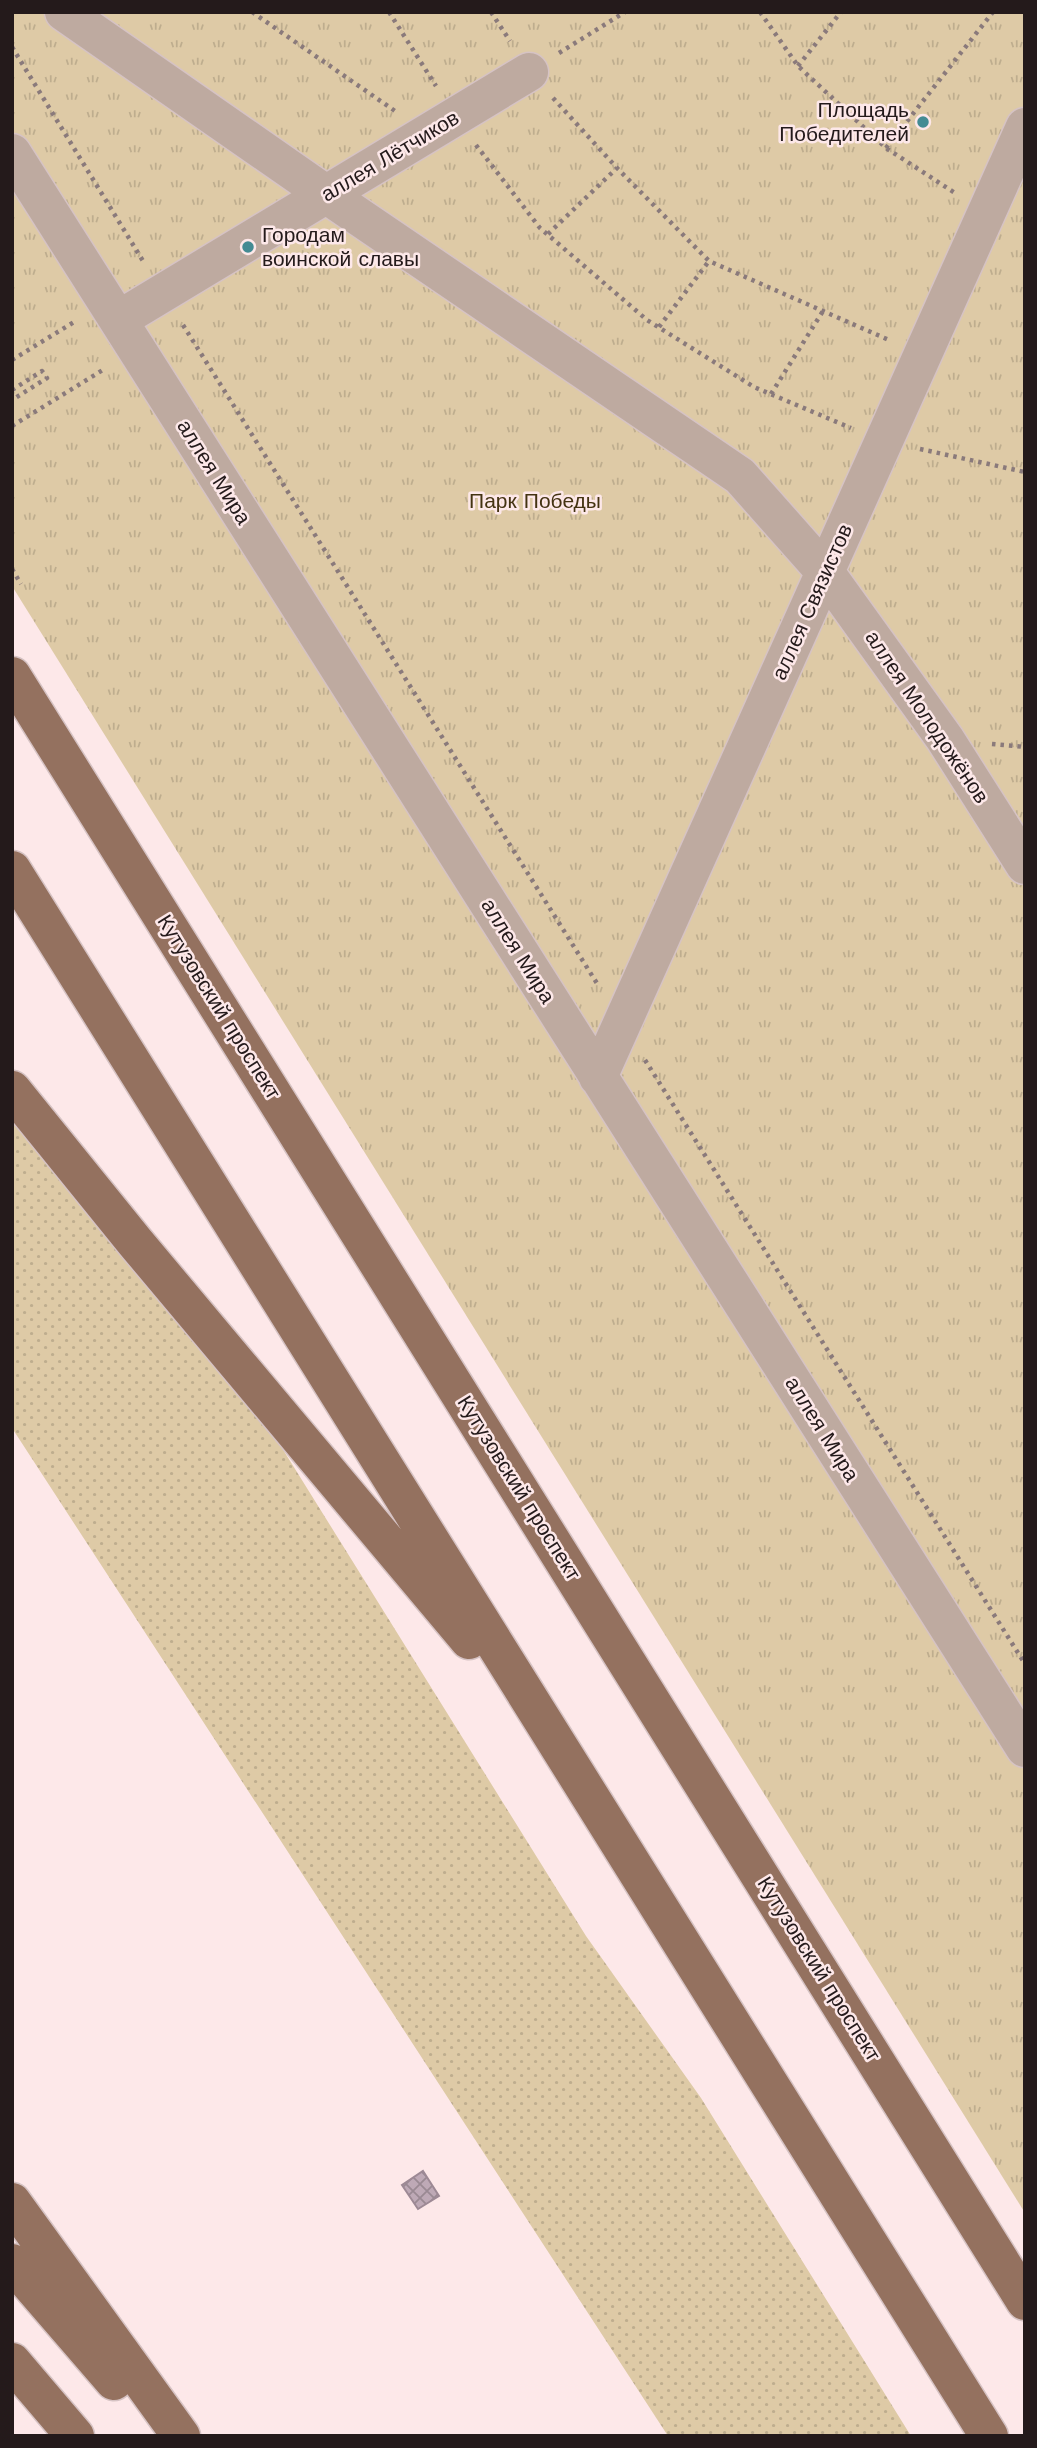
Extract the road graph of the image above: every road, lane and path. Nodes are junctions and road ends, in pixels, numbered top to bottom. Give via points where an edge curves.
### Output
1 (64, 12) edge
2 (253, 12) edge
3 (389, 12) edge
4 (491, 12) edge
5 (625, 12) edge
6 (760, 12) edge
7 (841, 12) edge
8 (993, 12) edge
9 (12, 47) edge
10 (798, 66) junction
11 (529, 72) junction
12 (442, 125) junction
13 (1025, 127) edge
14 (887, 148) junction
15 (12, 153) edge
16 (617, 168) junction
17 (327, 195) junction
18 (986, 213) junction
19 (548, 234) junction
20 (709, 261) junction
21 (163, 293) junction
22 (823, 311) junction
23 (120, 324) junction
24 (659, 327) junction
25 (922, 354) junction
26 (12, 360) edge
27 (12, 390) edge
28 (771, 394) junction
29 (12, 400) edge
30 (12, 426) edge
31 (884, 441) junction
32 (1025, 472) edge
33 (12, 569) edge
34 (825, 572) junction
35 (22, 584) dead end
36 (12, 676) edge
37 (1025, 865) edge
38 (12, 870) edge
39 (622, 1024) junction
40 (598, 1077) junction
41 (12, 1090) edge
42 (1025, 1664) edge
43 (557, 1745) junction
44 (1025, 1748) edge
45 (12, 2202) edge
46 (12, 2263) edge
47 (1025, 2301) edge
48 (12, 2362) edge
49 (75, 2436) edge
50 (161, 2436) edge
51 (181, 2436) edge
52 (989, 2436) edge

1 - 17 street, аллея Молодожёнов
2 - 12 path
3 - 12 path
4 - 11 path
5 - 11 path
6 - 10 path
7 - 10 path
8 - 14 path
9 - 21 path
10 - 14 path
11 - 12 street, аллея Лётчиков
11 - 16 path
12 - 17 street, аллея Лётчиков
12 - 19 path
13 - 18 street, аллея Связистов
14 - 18 path
15 - 23 street, аллея Мира
16 - 19 path
16 - 20 path
17 - 21 street, аллея Лётчиков
17 - 34 street, аллея Молодожёнов via 740,476
18 - 25 street, аллея Связистов
19 - 24 path
20 - 22 path
20 - 24 path
21 - 23 street, аллея Лётчиков
21 - 39 path
22 - 25 path
22 - 28 path
23 - 26 path
23 - 30 path
23 - 40 street, аллея Мира
24 - 28 path
25 - 31 street, аллея Связистов
27 - 29 path via 43,371 47,378
28 - 31 path
31 - 32 path
31 - 34 street, аллея Связистов
33 - 35 path
34 - 37 street, аллея Молодожёнов via 946,739
34 - 39 street, аллея Связистов
36 - 47 main road, Кутузовский проспект
38 - 43 main road
39 - 40 street, аллея Связистов
39 - 42 path
40 - 44 street, аллея Мира
41 - 43 main road
43 - 52 main road
45 - 51 main road
46 - 50 main road
48 - 49 main road

